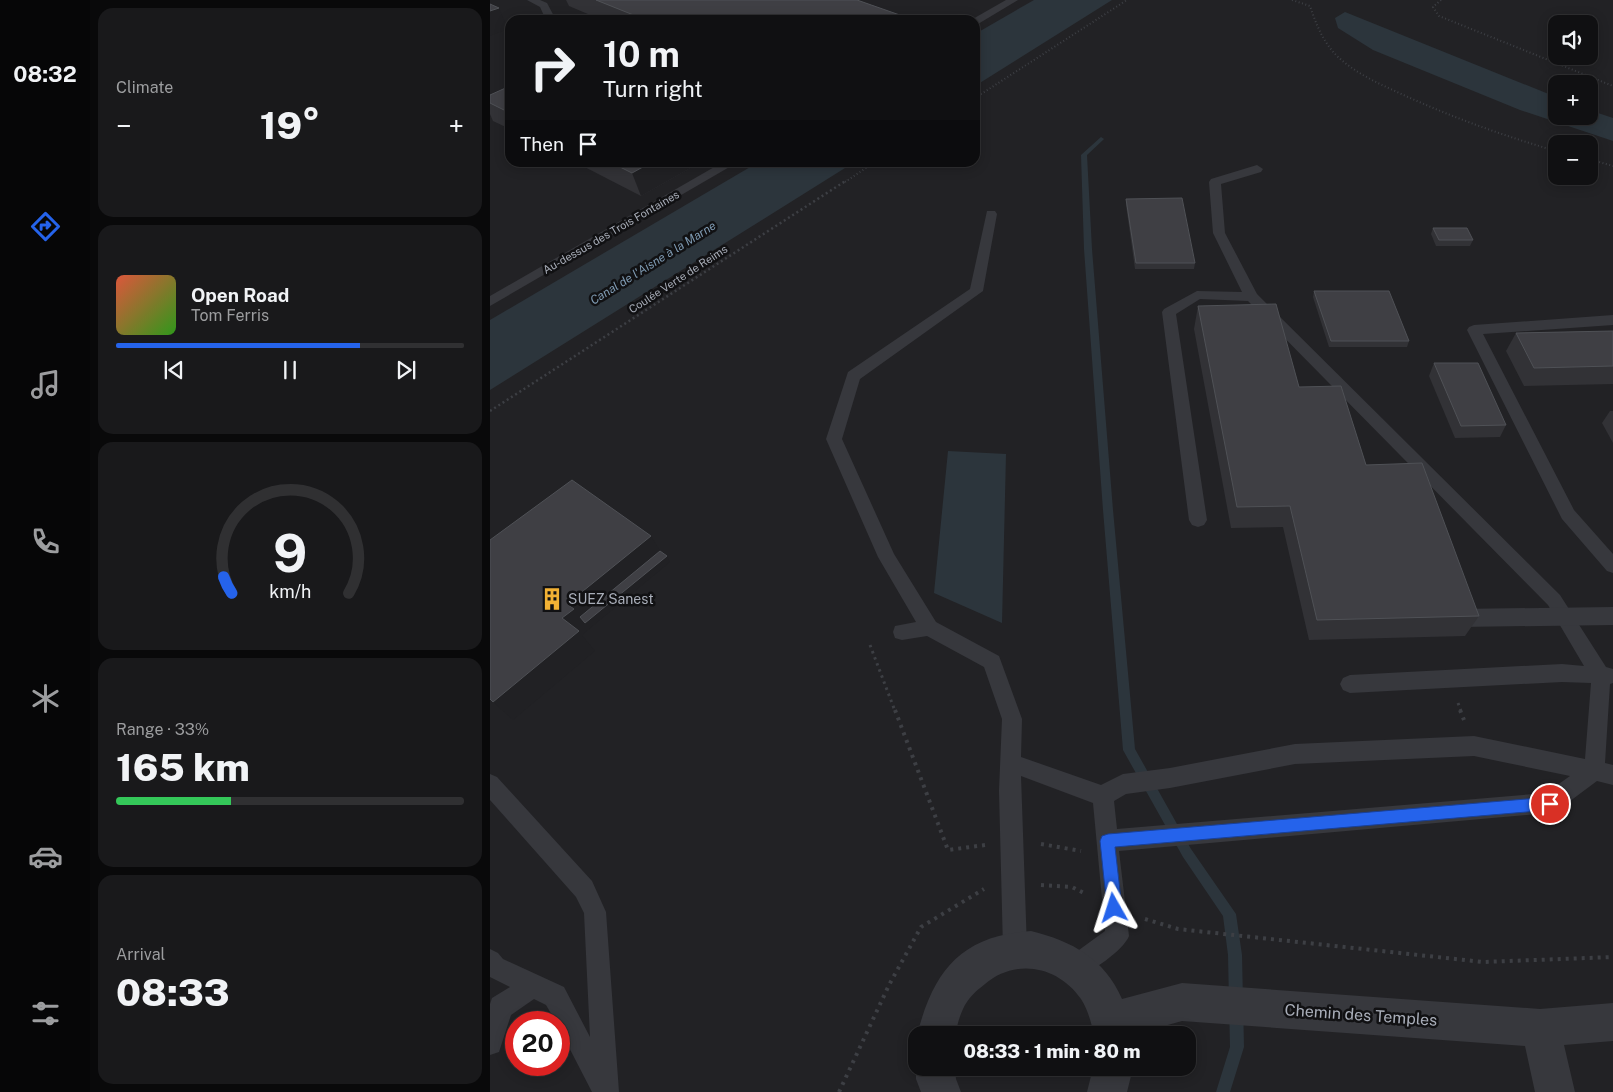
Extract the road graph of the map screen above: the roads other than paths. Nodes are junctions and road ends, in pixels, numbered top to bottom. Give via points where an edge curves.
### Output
1 (532, 0) edge
2 (554, 0) edge
3 (1013, 0) edge
4 (544, 5) junction
5 (549, 15) edge
6 (980, 19) edge
7 (723, 167) edge
8 (1257, 169) dead end
9 (991, 214) dead end
10 (1251, 296) junction
11 (490, 302) edge
12 (1613, 320) edge
13 (1198, 520) dead end
14 (1613, 566) edge
15 (1613, 616) edge
16 (1458, 618) edge
17 (929, 628) junction
18 (902, 632) dead end
19 (1607, 676) edge
20 (1350, 684) dead end
21 (1011, 762) junction
22 (1604, 773) edge
23 (490, 784) edge
24 (1103, 796) junction
25 (1108, 849) junction
26 (1015, 949) junction
27 (490, 961) edge
28 (1076, 966) junction
29 (532, 985) junction
30 (1613, 1022) edge
31 (938, 1026) edge
32 (1111, 1026) edge
33 (1117, 1026) edge
34 (1540, 1028) junction
35 (490, 1043) edge
36 (936, 1076) edge
37 (1111, 1076) edge
38 (606, 1092) edge
39 (941, 1092) edge
40 (1107, 1092) edge
41 (1555, 1092) edge

1 - 4 lane
2 - 4 lane
3 - 6 lane
4 - 5 lane
7 - 11 lane, Au-dessus des Trois Fontaines
8 - 10 lane via 1215,182 1219,233
9 - 17 lane via 976,291 853,376 834,439 887,557
10 - 13 lane via 1197,295 1169,312
10 - 19 lane via 1554,600
12 - 14 lane via 1474,330 1568,514
15 - 16 lane, bridge
17 - 18 lane
17 - 21 lane via 992,662 1012,719
19 - 20 lane via 1562,673
19 - 22 lane
21 - 24 lane
21 - 26 lane
22 - 24 lane via 1474,746 1295,754 1170,778 1130,782
22 - 25 lane via 1550,804 1158,836
23 - 38 lane via 584,889 595,912
24 - 25 lane
25 - 28 lane via 1117,936
26 - 28 street via 1046,951
26 - 31 street via 984,960 960,980 942,1008
27 - 29 lane via 495,967
28 - 32 street via 1098,991
29 - 35 lane via 501,1007
29 - 38 lane via 555,996
30 - 34 street, Chemin des Temples
33 - 34 street, Chemin des Temples via 1182,1002
34 - 41 street
36 - 39 street
37 - 40 street

